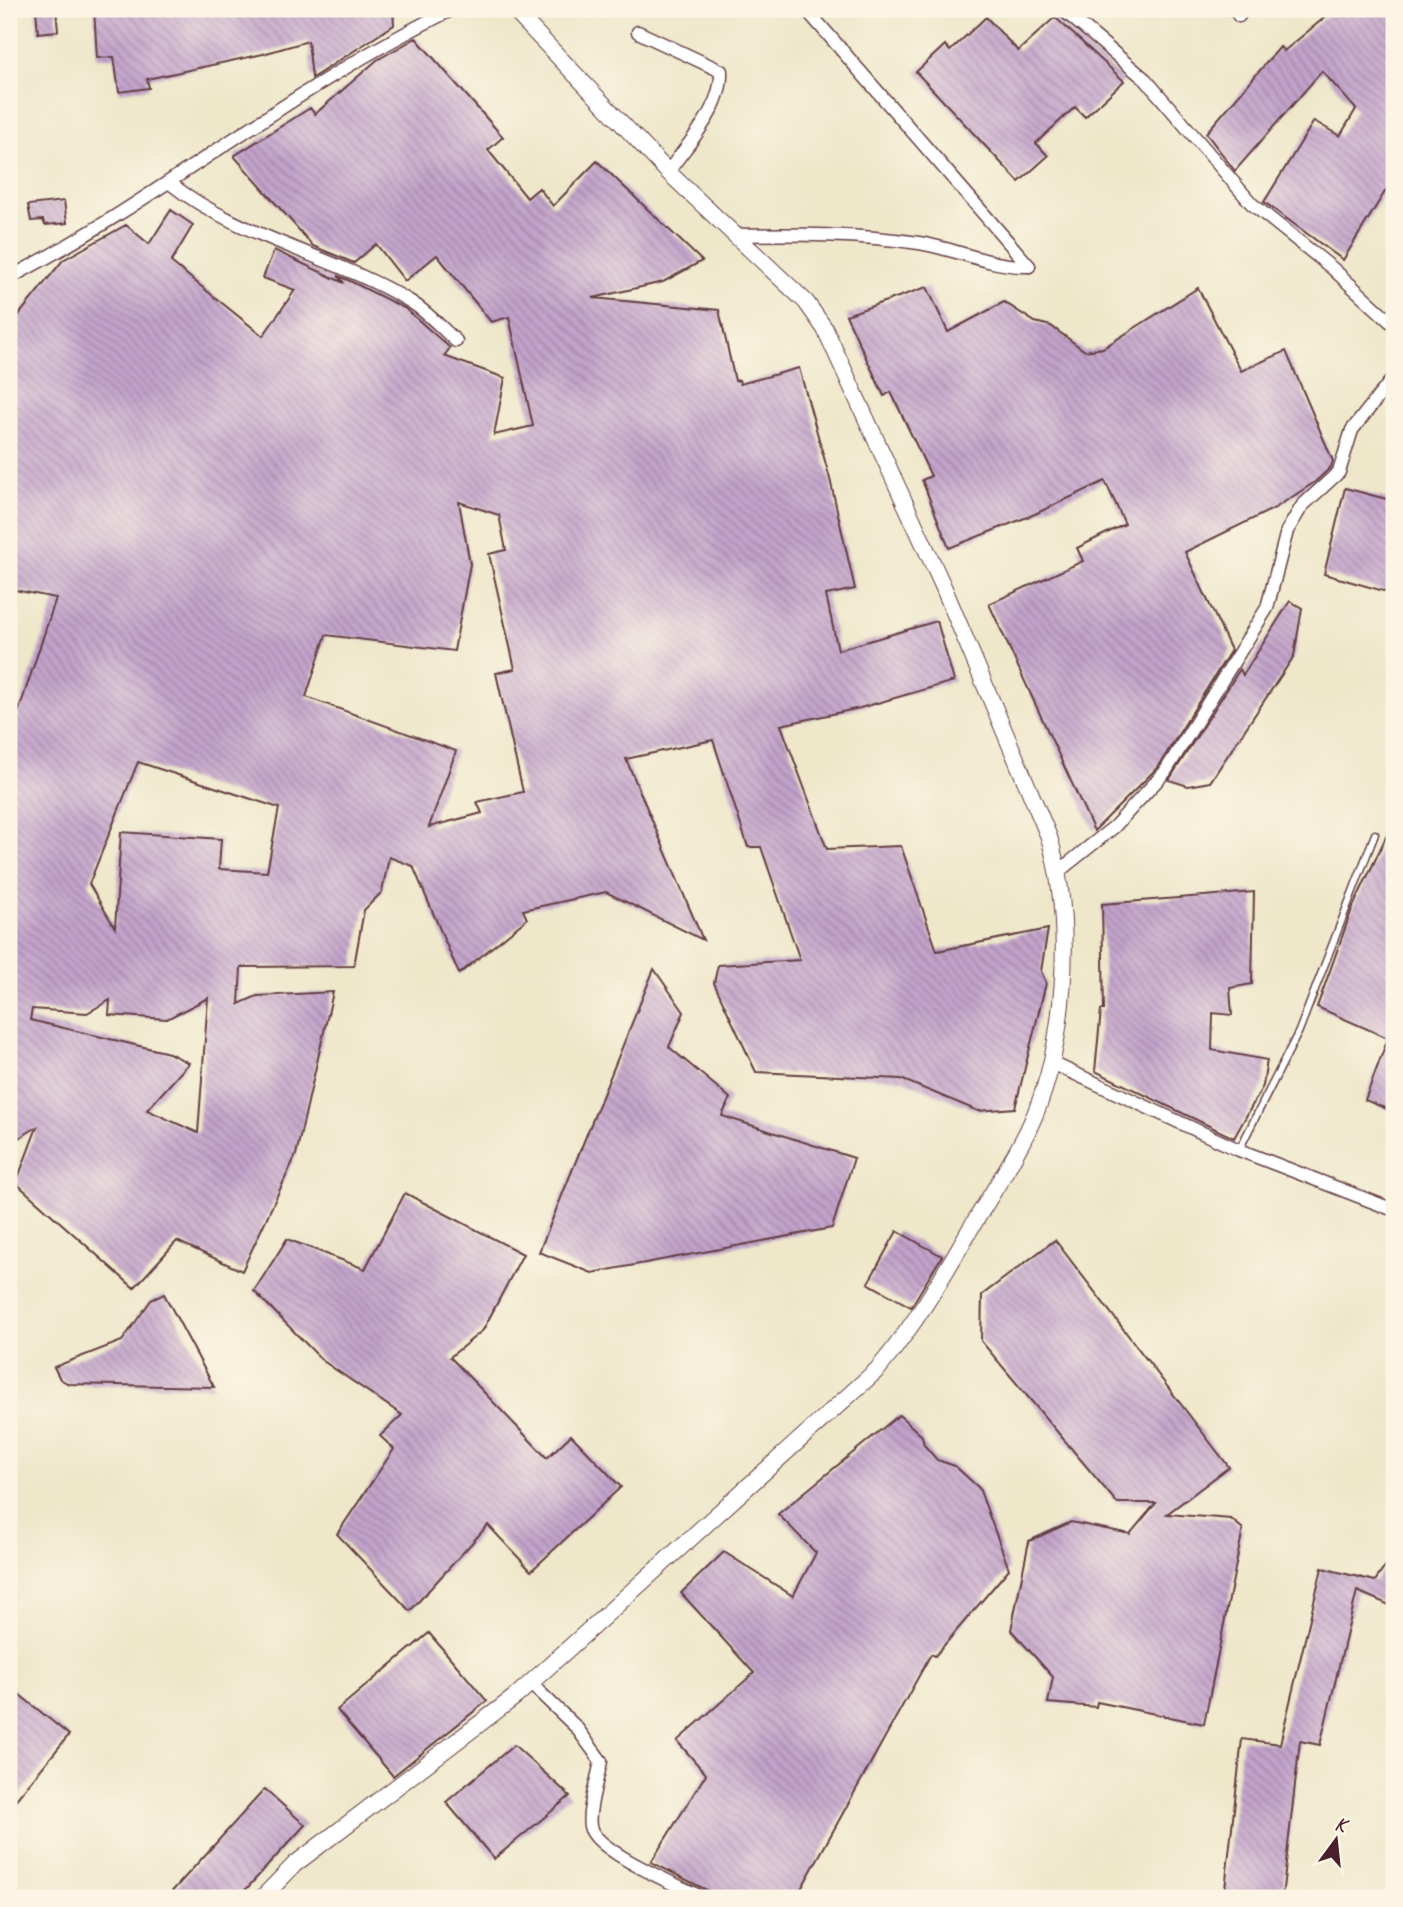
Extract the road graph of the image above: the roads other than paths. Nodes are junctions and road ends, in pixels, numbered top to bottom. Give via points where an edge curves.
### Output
1 (453, 9) edge
2 (513, 9) edge
3 (806, 9) edge
4 (1062, 9) edge
5 (638, 32) dead end
6 (668, 172) junction
7 (170, 183) junction
8 (735, 235) junction
9 (9, 278) edge
10 (1394, 325) edge
11 (456, 341) dead end
12 (1394, 377) edge
13 (1375, 834) dead end
14 (1059, 871) junction
15 (1052, 1063) junction
16 (1239, 1150) junction
17 (1394, 1210) edge
18 (530, 1683) junction
19 (262, 1898) edge
20 (703, 1898) edge

1 - 7 street via 390,40
2 - 6 street
3 - 8 street via 1029,266 987,262 929,245 878,237
4 - 10 street via 1146,80 1252,204
5 - 6 street via 721,71 722,88 712,108
6 - 8 street
7 - 9 street
7 - 11 street via 197,205 413,303
8 - 14 street via 806,302 825,329 943,586 1049,837
12 - 14 street via 1352,430 1339,472 1302,506 1287,531 1267,608 1165,772 1114,827
13 - 16 lane via 1299,1031
14 - 15 street via 1063,913
15 - 16 street
15 - 18 street via 1028,1131 907,1335 878,1369
16 - 17 street
18 - 19 street via 295,1864
18 - 20 street via 576,1727 601,1761 590,1826 596,1839

